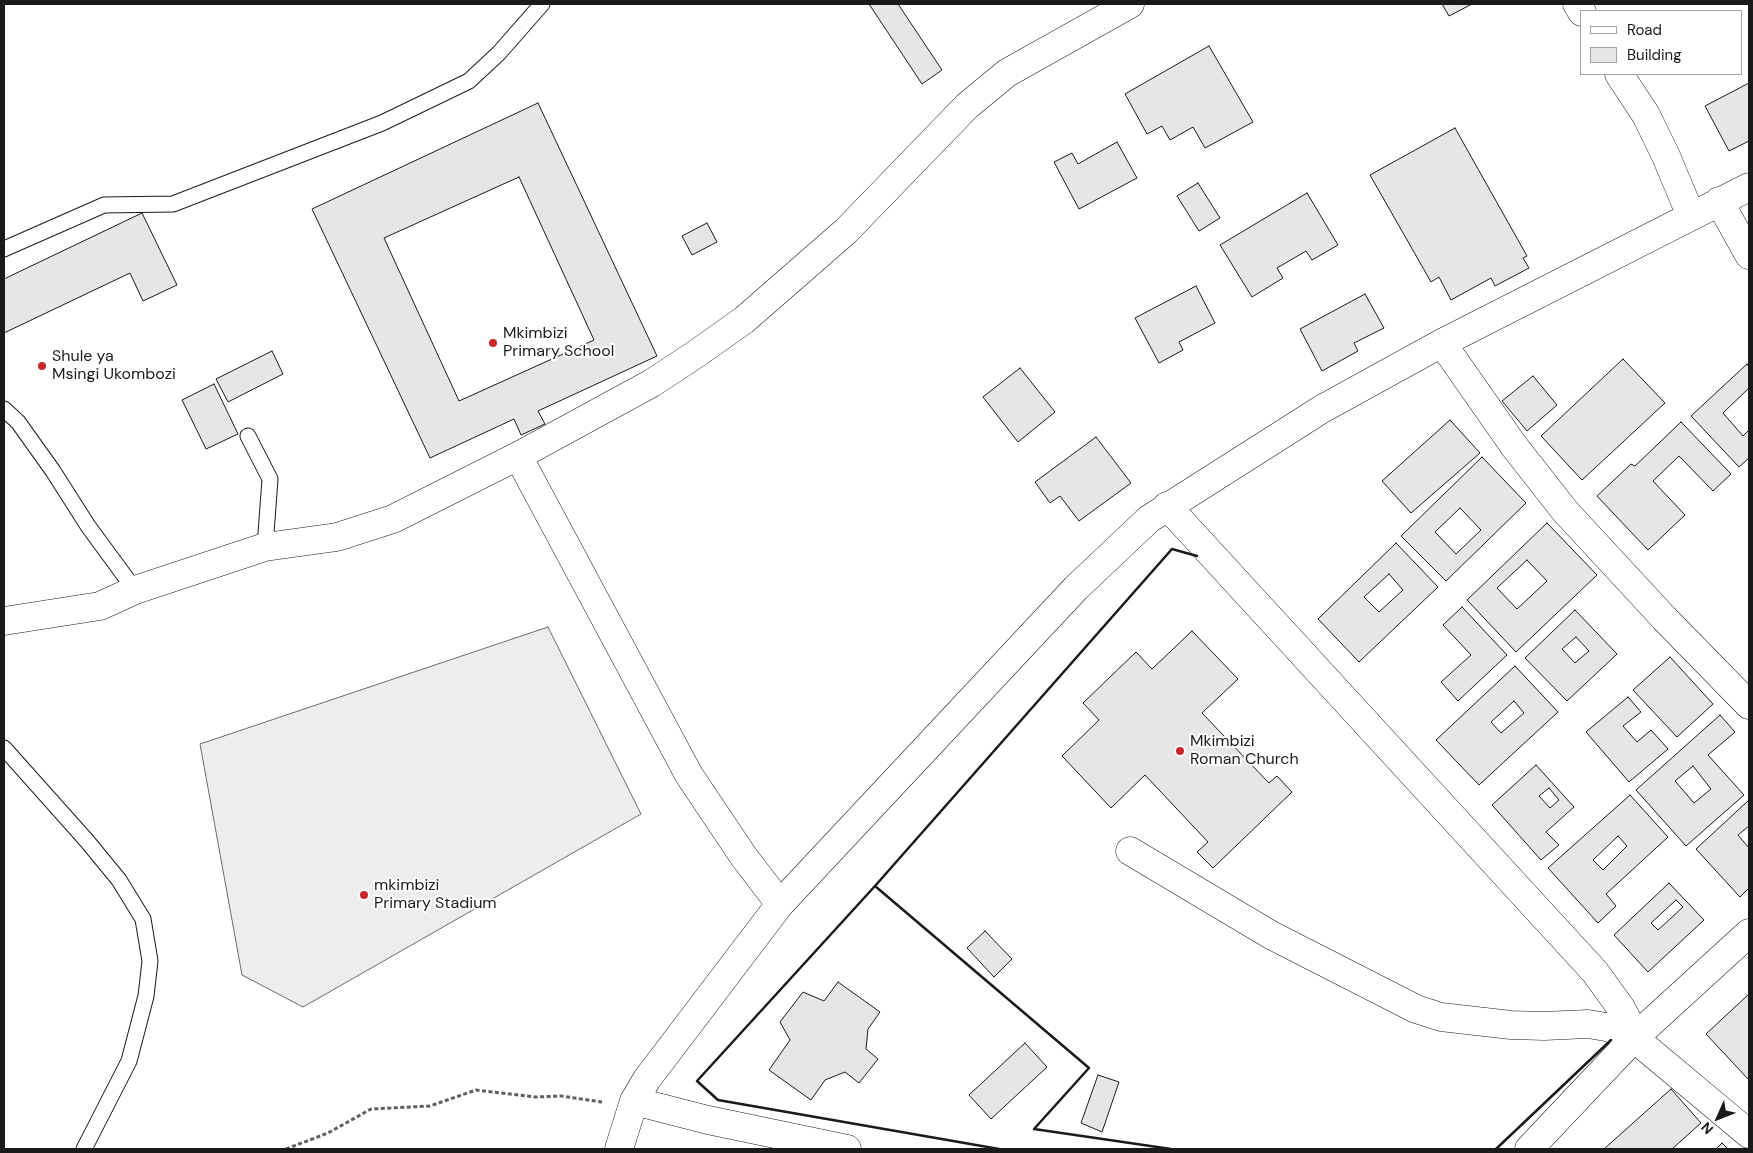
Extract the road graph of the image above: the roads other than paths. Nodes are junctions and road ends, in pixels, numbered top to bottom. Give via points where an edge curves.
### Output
1 (542, 4) edge
2 (1130, 4) edge
3 (1620, 75) edge
4 (1749, 187) edge
5 (1719, 201) junction
6 (1691, 216) junction
7 (4, 249) edge
8 (1749, 255) edge
9 (1442, 343) junction
10 (4, 409) edge
11 (248, 436) dead end
12 (518, 456) junction
13 (1167, 506) junction
14 (265, 547) junction
15 (135, 590) junction
16 (4, 621) edge
17 (1749, 705) edge
18 (4, 748) edge
19 (1130, 852) dead end
20 (780, 904) junction
21 (1749, 932) edge
22 (1634, 1038) junction
23 (633, 1105) junction
24 (1749, 1134) edge
25 (84, 1149) edge
26 (619, 1149) edge
27 (847, 1149) edge
28 (1529, 1149) edge

1 - 7 lane via 499,54 469,81 382,123 173,204 104,205
2 - 12 street via 1007,73 967,106 846,231 744,320 652,383
3 - 6 street via 1646,115
4 - 5 street
5 - 6 street
5 - 8 street
6 - 9 street
9 - 13 street via 1322,409
9 - 17 street via 1514,446 1565,511
10 - 15 lane via 18,422
11 - 14 lane via 270,479
12 - 14 street via 393,519 337,537
12 - 20 street via 689,775
13 - 20 street via 1076,588
13 - 22 street via 1595,972 1621,1008
14 - 15 street
15 - 16 street via 100,606
18 - 25 lane via 109,867 143,919 150,961 144,1005 129,1061
19 - 22 street via 1271,935 1416,1009 1442,1017 1511,1025 1588,1024
20 - 23 street via 647,1079
21 - 22 street
22 - 24 street
22 - 28 street
23 - 26 street
23 - 27 street

